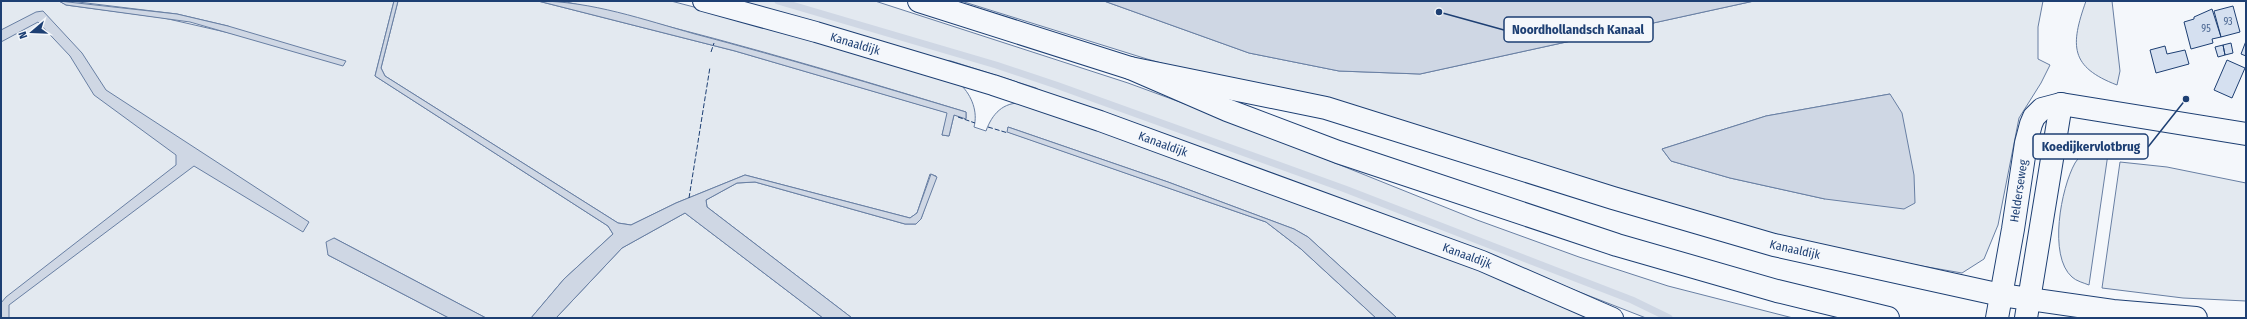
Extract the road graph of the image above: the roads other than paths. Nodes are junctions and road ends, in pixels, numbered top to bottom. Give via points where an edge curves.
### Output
1 (704, 1) edge
2 (919, 1) edge
3 (1130, 68) junction
4 (2061, 104) junction
5 (2246, 134) edge
6 (2001, 295) junction
7 (2028, 309) edge
8 (1613, 318) edge
9 (1888, 318) edge
10 (1997, 318) edge
11 (2196, 318) edge

1 - 8 street, Kanaaldijk via 993,84 1100,121 1482,261
2 - 3 main road, Kanaaldijk
3 - 6 main road, Kanaaldijk via 1326,108 1774,245
3 - 9 main road, Kanaaldijk via 1227,110 1338,152 1617,245 1777,291
4 - 5 main road, Helderseweg
4 - 6 main road, Helderseweg via 2042,109 2034,116 2031,124
4 - 7 main road
6 - 7 main road, Kanaaldijk
6 - 10 main road, Helderseweg
7 - 11 main road, Kanaaldijk via 2113,311

